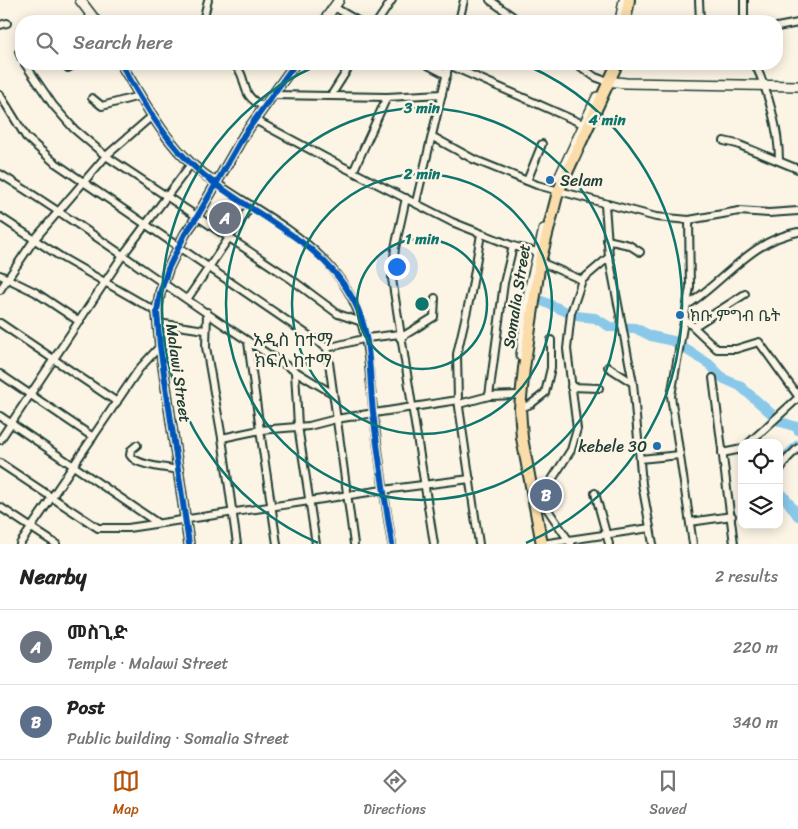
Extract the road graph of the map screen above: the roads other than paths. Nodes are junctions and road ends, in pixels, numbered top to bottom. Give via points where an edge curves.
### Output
1 (80, 0) edge
2 (208, 0) edge
3 (392, 0) edge
4 (464, 0) edge
5 (490, 0) edge
6 (624, 0) edge
7 (628, 0) edge
8 (699, 0) edge
9 (744, 0) edge
10 (337, 3) edge
11 (89, 15) edge
12 (204, 15) edge
13 (328, 15) edge
14 (351, 15) edge
15 (382, 15) edge
16 (460, 15) edge
17 (511, 15) edge
18 (621, 15) edge
19 (626, 15) edge
20 (700, 15) edge
21 (744, 15) edge
22 (798, 24) edge
23 (783, 26) edge
24 (29, 70) edge
25 (124, 70) edge
26 (240, 70) edge
27 (291, 70) edge
28 (347, 70) edge
29 (437, 70) edge
30 (448, 70) edge
31 (462, 70) edge
32 (585, 70) edge
33 (610, 70) edge
34 (614, 70) edge
35 (758, 70) edge
36 (447, 75) junction
37 (608, 81) junction
38 (765, 85) junction
39 (798, 86) edge
40 (332, 94) junction
41 (442, 94) junction
42 (274, 95) junction
43 (139, 96) junction
44 (1, 97) edge
45 (387, 97) junction
46 (92, 98) dead end
47 (265, 107) junction
48 (152, 116) junction
49 (256, 120) junction
50 (583, 124) junction
51 (433, 137) junction
52 (724, 142) dead end
53 (542, 144) dead end
54 (106, 156) junction
55 (779, 160) junction
56 (191, 164) junction
57 (798, 169) edge
58 (353, 172) junction
59 (0, 174) edge
60 (527, 181) junction
61 (215, 182) junction
62 (84, 184) junction
63 (556, 192) junction
64 (166, 196) junction
65 (406, 198) junction
66 (416, 202) junction
67 (605, 205) junction
68 (250, 207) junction
69 (798, 211) edge
70 (60, 212) junction
71 (0, 217) edge
72 (197, 217) junction
73 (689, 220) junction
74 (146, 226) junction
75 (798, 232) edge
76 (481, 234) junction
77 (229, 237) junction
78 (34, 240) junction
79 (608, 240) junction
80 (178, 246) junction
81 (512, 246) junction
82 (640, 252) dead end
83 (124, 255) junction
84 (609, 257) junction
85 (537, 258) junction
86 (208, 267) junction
87 (0, 275) edge
88 (8, 278) junction
89 (582, 280) junction
90 (163, 282) junction
91 (106, 284) junction
92 (0, 290) edge
93 (745, 294) dead end
94 (188, 298) junction
95 (435, 298) dead end
96 (689, 304) junction
97 (157, 312) junction
98 (207, 312) junction
99 (684, 319) junction
100 (80, 322) junction
101 (362, 322) junction
102 (0, 323) edge
103 (158, 323) junction
104 (695, 326) junction
105 (205, 330) junction
106 (400, 336) junction
107 (366, 338) junction
108 (551, 340) dead end
109 (248, 342) junction
110 (160, 346) junction
111 (327, 348) junction
112 (55, 360) junction
113 (608, 366) dead end
114 (296, 372) junction
115 (0, 374) edge
116 (713, 378) dead end
117 (633, 383) junction
118 (571, 387) junction
119 (599, 388) dead end
120 (332, 393) junction
121 (31, 395) junction
122 (517, 395) junction
123 (489, 396) junction
124 (798, 397) edge
125 (117, 402) junction
126 (459, 402) junction
127 (412, 408) junction
128 (518, 409) junction
129 (373, 413) junction
130 (0, 416) edge
131 (336, 419) junction
132 (11, 423) junction
133 (298, 426) junction
134 (260, 430) junction
135 (93, 436) junction
136 (222, 438) junction
137 (753, 439) edge
138 (0, 440) edge
139 (137, 445) dead end
140 (798, 448) edge
141 (738, 450) edge
142 (722, 453) junction
143 (680, 455) junction
144 (640, 459) junction
145 (0, 463) edge
146 (73, 465) junction
147 (783, 466) edge
148 (180, 470) junction
149 (470, 479) junction
150 (424, 485) junction
151 (383, 490) junction
152 (595, 493) dead end
153 (347, 495) junction
154 (52, 497) junction
155 (310, 501) junction
156 (272, 506) junction
157 (0, 507) edge
158 (233, 512) junction
159 (732, 516) junction
160 (186, 518) junction
161 (156, 522) junction
162 (690, 522) junction
163 (30, 528) junction
164 (650, 528) junction
165 (607, 533) junction
166 (569, 541) edge
167 (20, 544) edge
168 (56, 544) edge
169 (189, 544) edge
170 (238, 544) edge
171 (278, 544) edge
172 (316, 544) edge
173 (354, 544) edge
174 (392, 544) edge
175 (434, 544) edge
176 (479, 544) edge
177 (541, 544) edge
178 (608, 544) edge
179 (653, 544) edge
180 (694, 544) edge
181 (734, 544) edge

1 - 11 street
2 - 12 street
3 - 15 street
4 - 16 street
5 - 17 street
6 - 18 street
7 - 19 main road
8 - 20 street
9 - 21 street
10 - 13 street
10 - 14 street
22 - 23 street
24 - 54 street via 74,129
25 - 43 street
26 - 47 street via 248,96
27 - 42 street, Malawi Street
28 - 40 street
29 - 36 street
30 - 36 street
31 - 50 street
32 - 37 street
33 - 37 street
34 - 37 main road
35 - 38 street
36 - 41 street
37 - 38 street
37 - 50 street
37 - 63 main road
38 - 39 street
38 - 55 street
40 - 42 street
40 - 45 street
41 - 45 street
41 - 51 street
42 - 47 street, Malawi Street
43 - 46 street via 102,106
43 - 48 street
44 - 62 street via 26,137
45 - 58 street
47 - 49 street, Malawi Street
48 - 54 street
48 - 56 street
49 - 58 street
49 - 61 street, Malawi Street
50 - 63 street
51 - 60 street via 473,159
51 - 66 street
52 - 55 street
53 - 60 street
54 - 62 street
54 - 64 street
55 - 57 street
56 - 61 street
56 - 64 street
58 - 65 street
59 - 70 street
60 - 63 street
61 - 68 street
61 - 72 street, Malawi Street
62 - 70 street
62 - 74 street
63 - 67 street
63 - 85 main road
64 - 72 street
64 - 74 street
65 - 66 street
65 - 106 street via 392,270
66 - 76 street
67 - 73 street via 656,218
67 - 79 street
68 - 77 street
68 - 101 street via 323,259 348,290
69 - 73 street via 737,211
70 - 78 street
70 - 83 street
71 - 78 street
72 - 77 street
72 - 80 street, Malawi Street
73 - 96 street
74 - 80 street
74 - 83 street
75 - 96 street via 750,252
76 - 81 street
76 - 126 street via 457,354
77 - 86 street
77 - 101 street via 338,314
78 - 88 street
78 - 91 street
79 - 82 street via 629,245
79 - 84 street
80 - 86 street
80 - 90 street, Malawi Street
81 - 85 street
81 - 123 street
83 - 90 street
83 - 91 street
84 - 89 street
84 - 117 street
85 - 89 street
85 - 122 street, Somalia Street via 526,307
85 - 128 main road
86 - 94 street
86 - 111 street
87 - 88 street
88 - 92 street
88 - 100 street
89 - 118 street via 570,316 567,350
90 - 94 street
90 - 97 street, Malawi Street
91 - 97 street
91 - 100 street
93 - 104 street
94 - 98 street
95 - 106 street via 434,317
96 - 99 street
97 - 103 street, Malawi Street
98 - 105 street
98 - 109 street
99 - 104 street
99 - 143 street via 671,396
100 - 112 street
101 - 107 street
102 - 112 street
103 - 105 street
103 - 110 street, Malawi Street
104 - 124 street via 717,349 736,349 759,342
105 - 136 street
106 - 107 street
106 - 127 street
107 - 111 street
107 - 129 street
108 - 128 street via 545,393
109 - 114 street
109 - 134 street
110 - 125 street via 148,357
110 - 148 street, Malawi Street
111 - 120 street
112 - 121 street
112 - 125 street
113 - 117 street
114 - 120 street
114 - 133 street
115 - 121 street
116 - 142 street
117 - 144 street
118 - 119 street
118 - 166 street via 577,424 573,446 542,495 546,507
120 - 131 street
121 - 132 street
121 - 135 street
122 - 123 street
122 - 128 street, Somalia Street
123 - 126 street
124 - 137 street
125 - 135 street
126 - 127 street
126 - 149 street
127 - 129 street
127 - 150 street
128 - 177 main road
129 - 131 street
129 - 151 street
130 - 132 street
131 - 133 street
131 - 153 street
132 - 138 street
132 - 146 street
133 - 134 street
133 - 155 street
134 - 136 street
134 - 156 street
135 - 146 street
136 - 158 street
139 - 148 street via 131,450 132,459
140 - 147 street
141 - 142 street
142 - 159 street
143 - 144 street
143 - 162 street
144 - 164 street
145 - 154 street
146 - 154 street
146 - 161 street
148 - 160 street, Malawi Street
149 - 150 street
149 - 176 street
150 - 151 street
150 - 175 street
151 - 153 street
151 - 174 street
152 - 165 street
153 - 155 street
153 - 173 street
154 - 161 street via 104,529
154 - 163 street
155 - 156 street
155 - 172 street
156 - 158 street
156 - 171 street
157 - 163 street
158 - 160 street
158 - 170 street
159 - 162 street
159 - 181 street
160 - 161 street
160 - 169 street, Malawi Street
162 - 180 street
163 - 167 street
163 - 168 street
164 - 165 street
164 - 179 street
165 - 166 street
165 - 178 street
166 - 177 street

